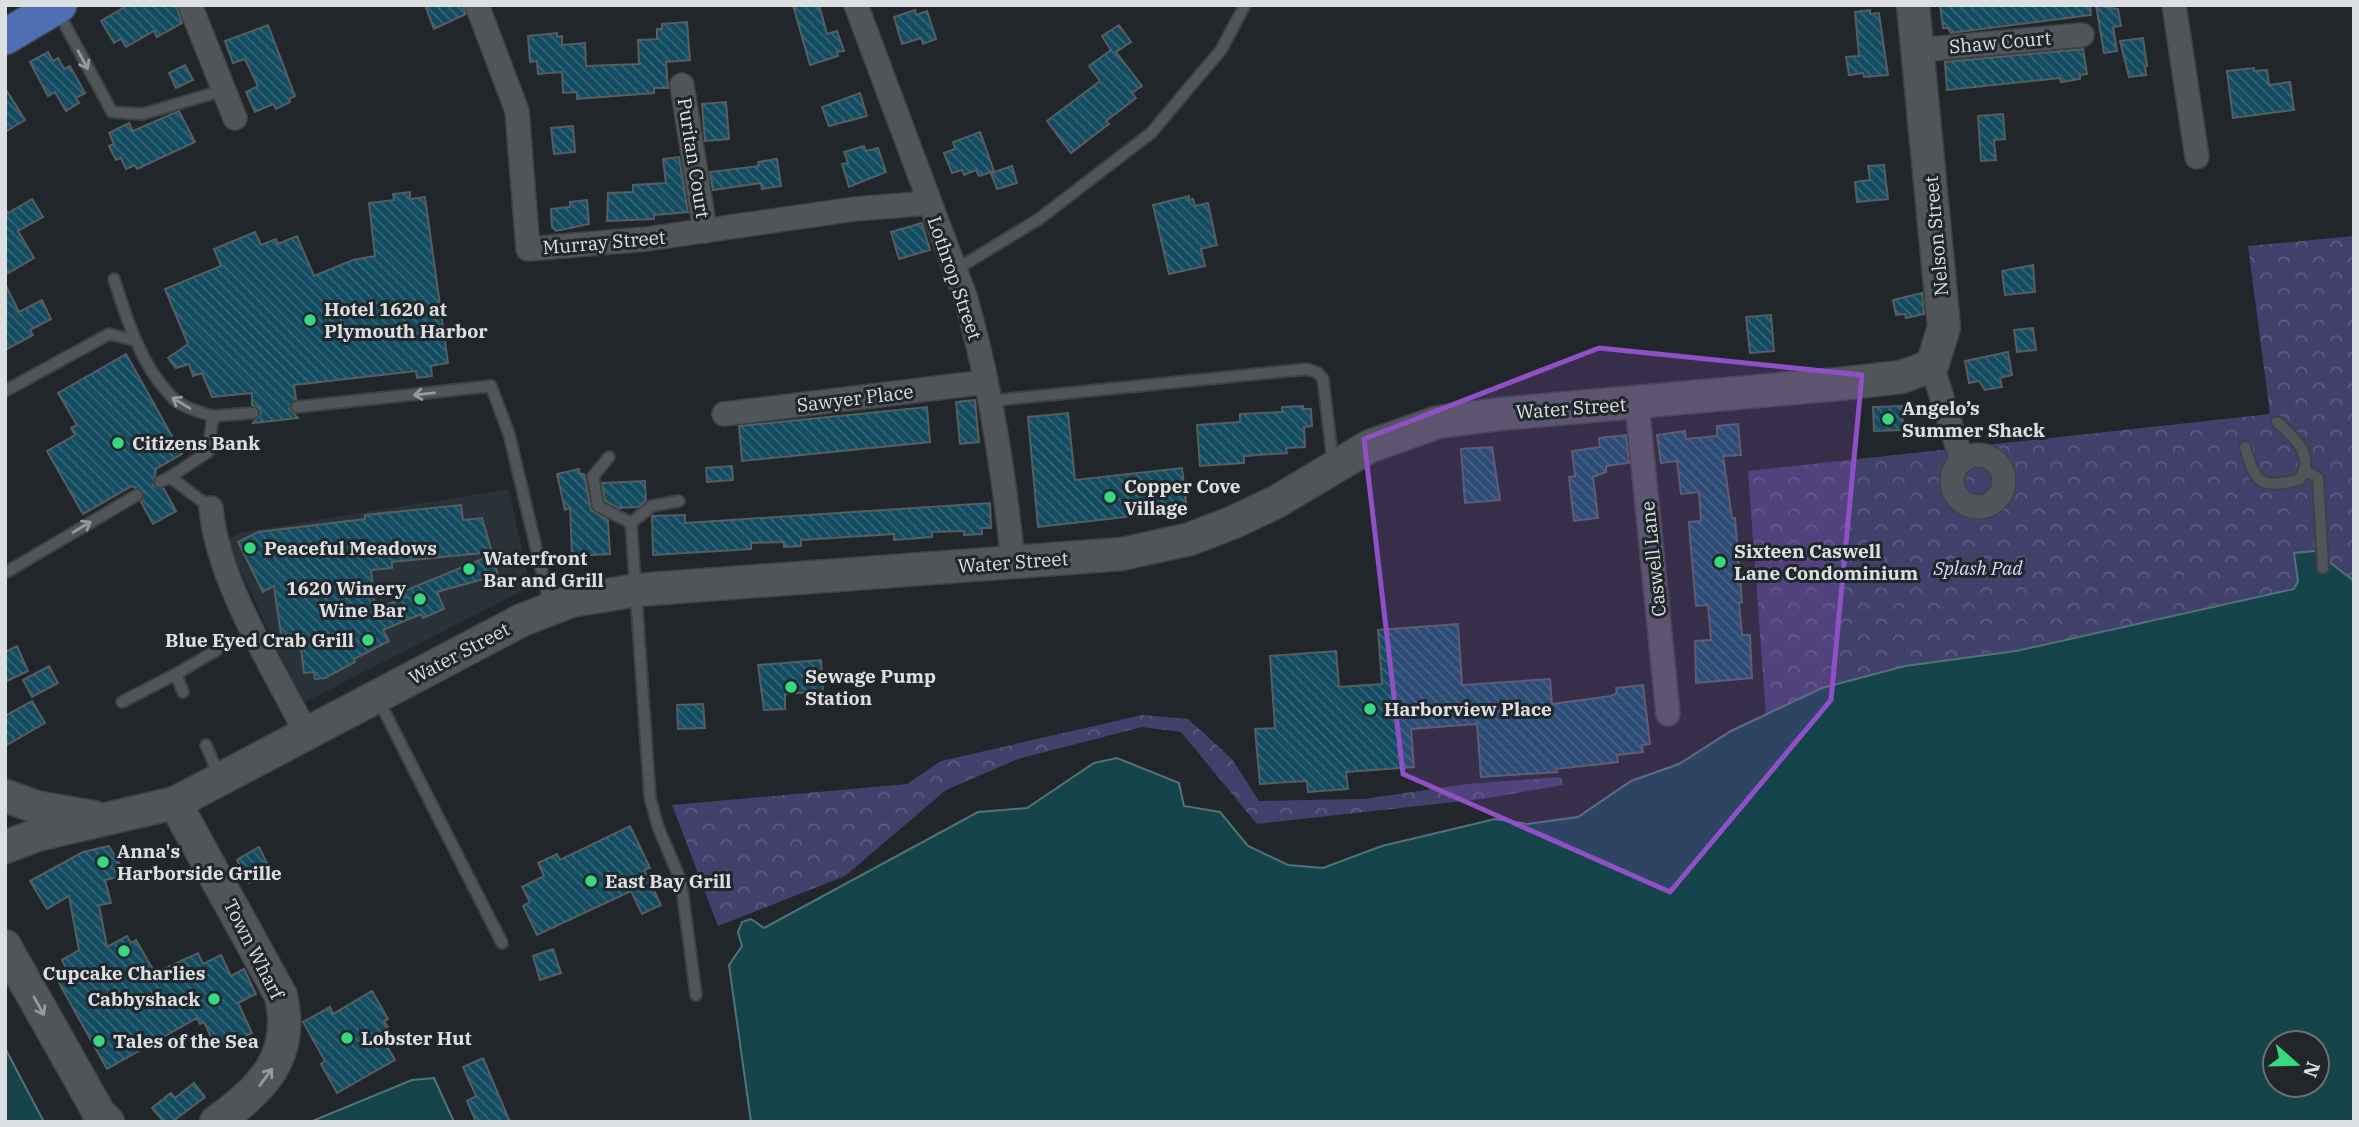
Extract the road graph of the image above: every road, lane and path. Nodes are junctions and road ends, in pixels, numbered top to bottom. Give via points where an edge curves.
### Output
1 (190, 5) edge
2 (477, 5) edge
3 (856, 5) edge
4 (1245, 5) edge
5 (1913, 5) edge
6 (2174, 5) edge
7 (57, 6) edge
8 (2082, 35) dead end
9 (5, 37) edge
10 (1919, 50) junction
11 (682, 85) dead end
12 (224, 90) junction
13 (236, 118) dead end
14 (2197, 157) dead end
15 (929, 203) junction
16 (705, 230) junction
17 (955, 270) junction
18 (114, 279) dead end
19 (134, 340) junction
20 (1932, 366) junction
21 (5, 391) edge
22 (988, 391) junction
23 (1637, 404) junction
24 (297, 407) dead end
25 (253, 413) dead end
26 (724, 414) dead end
27 (213, 416) junction
28 (2277, 422) dead end
29 (2245, 447) dead end
30 (609, 457) dead end
31 (1962, 461) dead end
32 (1334, 467) junction
33 (2306, 471) junction
34 (136, 495) dead end
35 (679, 502) dead end
36 (211, 508) joint
37 (631, 523) junction
38 (1013, 562) junction
39 (2323, 568) dead end
40 (5, 573) edge
41 (637, 590) junction
42 (551, 609) junction
43 (217, 650) dead end
44 (176, 674) junction
45 (183, 692) dead end
46 (377, 696) junction
47 (122, 702) dead end
48 (1668, 713) dead end
49 (306, 733) junction
50 (206, 745) dead end
51 (221, 780) junction
52 (6, 795) edge
53 (175, 803) junction
54 (113, 818) junction
55 (5, 845) edge
56 (502, 943) dead end
57 (5, 946) edge
58 (696, 995) dead end
59 (108, 1122) edge
60 (216, 1122) edge

1 - 12 street
2 - 16 street, Murray Street via 517,111 528,249
3 - 15 street, Lothrop Street
4 - 17 lane via 1220,50 1151,132 1039,219
5 - 10 main road, Nelson Street
6 - 14 street
7 - 9 main road
7 -> 12 lane via 112,112 143,114
8 - 10 street, Shaw Court
10 - 20 main road, Nelson Street via 1944,327
11 - 16 street, Puritan Court
12 - 13 street
15 - 16 street, Murray Street
15 - 17 street, Lothrop Street
17 - 22 street, Lothrop Street via 979,342
18 - 19 lane
19 - 21 lane via 109,334
27 -> 19 lane via 171,397
20 - 23 main road, Water Street via 1901,377
20 - 31 street
22 - 26 street, Sawyer Place
22 - 32 lane via 1307,369 1323,379
22 - 38 street, Lothrop Street
23 - 32 main road, Water Street via 1438,422 1370,446
23 - 48 street, Caswell Lane
42 -> 24 lane via 509,434 491,386
25 - 27 lane
27 - 36 lane via 208,452 165,480
28 - 33 lane via 2298,441
29 - 33 lane via 2252,474 2259,481 2272,485 2299,480
30 - 37 lane via 593,476 598,506
32 - 38 main road, Water Street via 1276,502 1190,538 1122,554
33 - 39 lane via 2318,478
40 -> 34 lane
35 - 37 lane via 652,506
36 - 49 street via 214,537 227,577
37 - 41 lane
38 - 41 main road, Water Street
41 - 42 main road, Water Street
41 - 58 lane via 650,797 681,881
42 - 46 main road, Water Street
43 - 44 lane
44 - 45 lane
44 - 47 lane
46 - 49 main road, Water Street
46 - 56 lane
49 - 51 main road, Water Street
50 - 51 lane
51 - 53 main road, Water Street
52 - 54 main road, Water Street via 67,813
52 - 55 main road via 14,818
53 - 54 main road, Water Street
60 -> 53 main road, Town Wharf via 263,1083 275,1065 286,1027 284,1010 281,996
54 - 55 main road, Water Street
57 -> 59 main road

